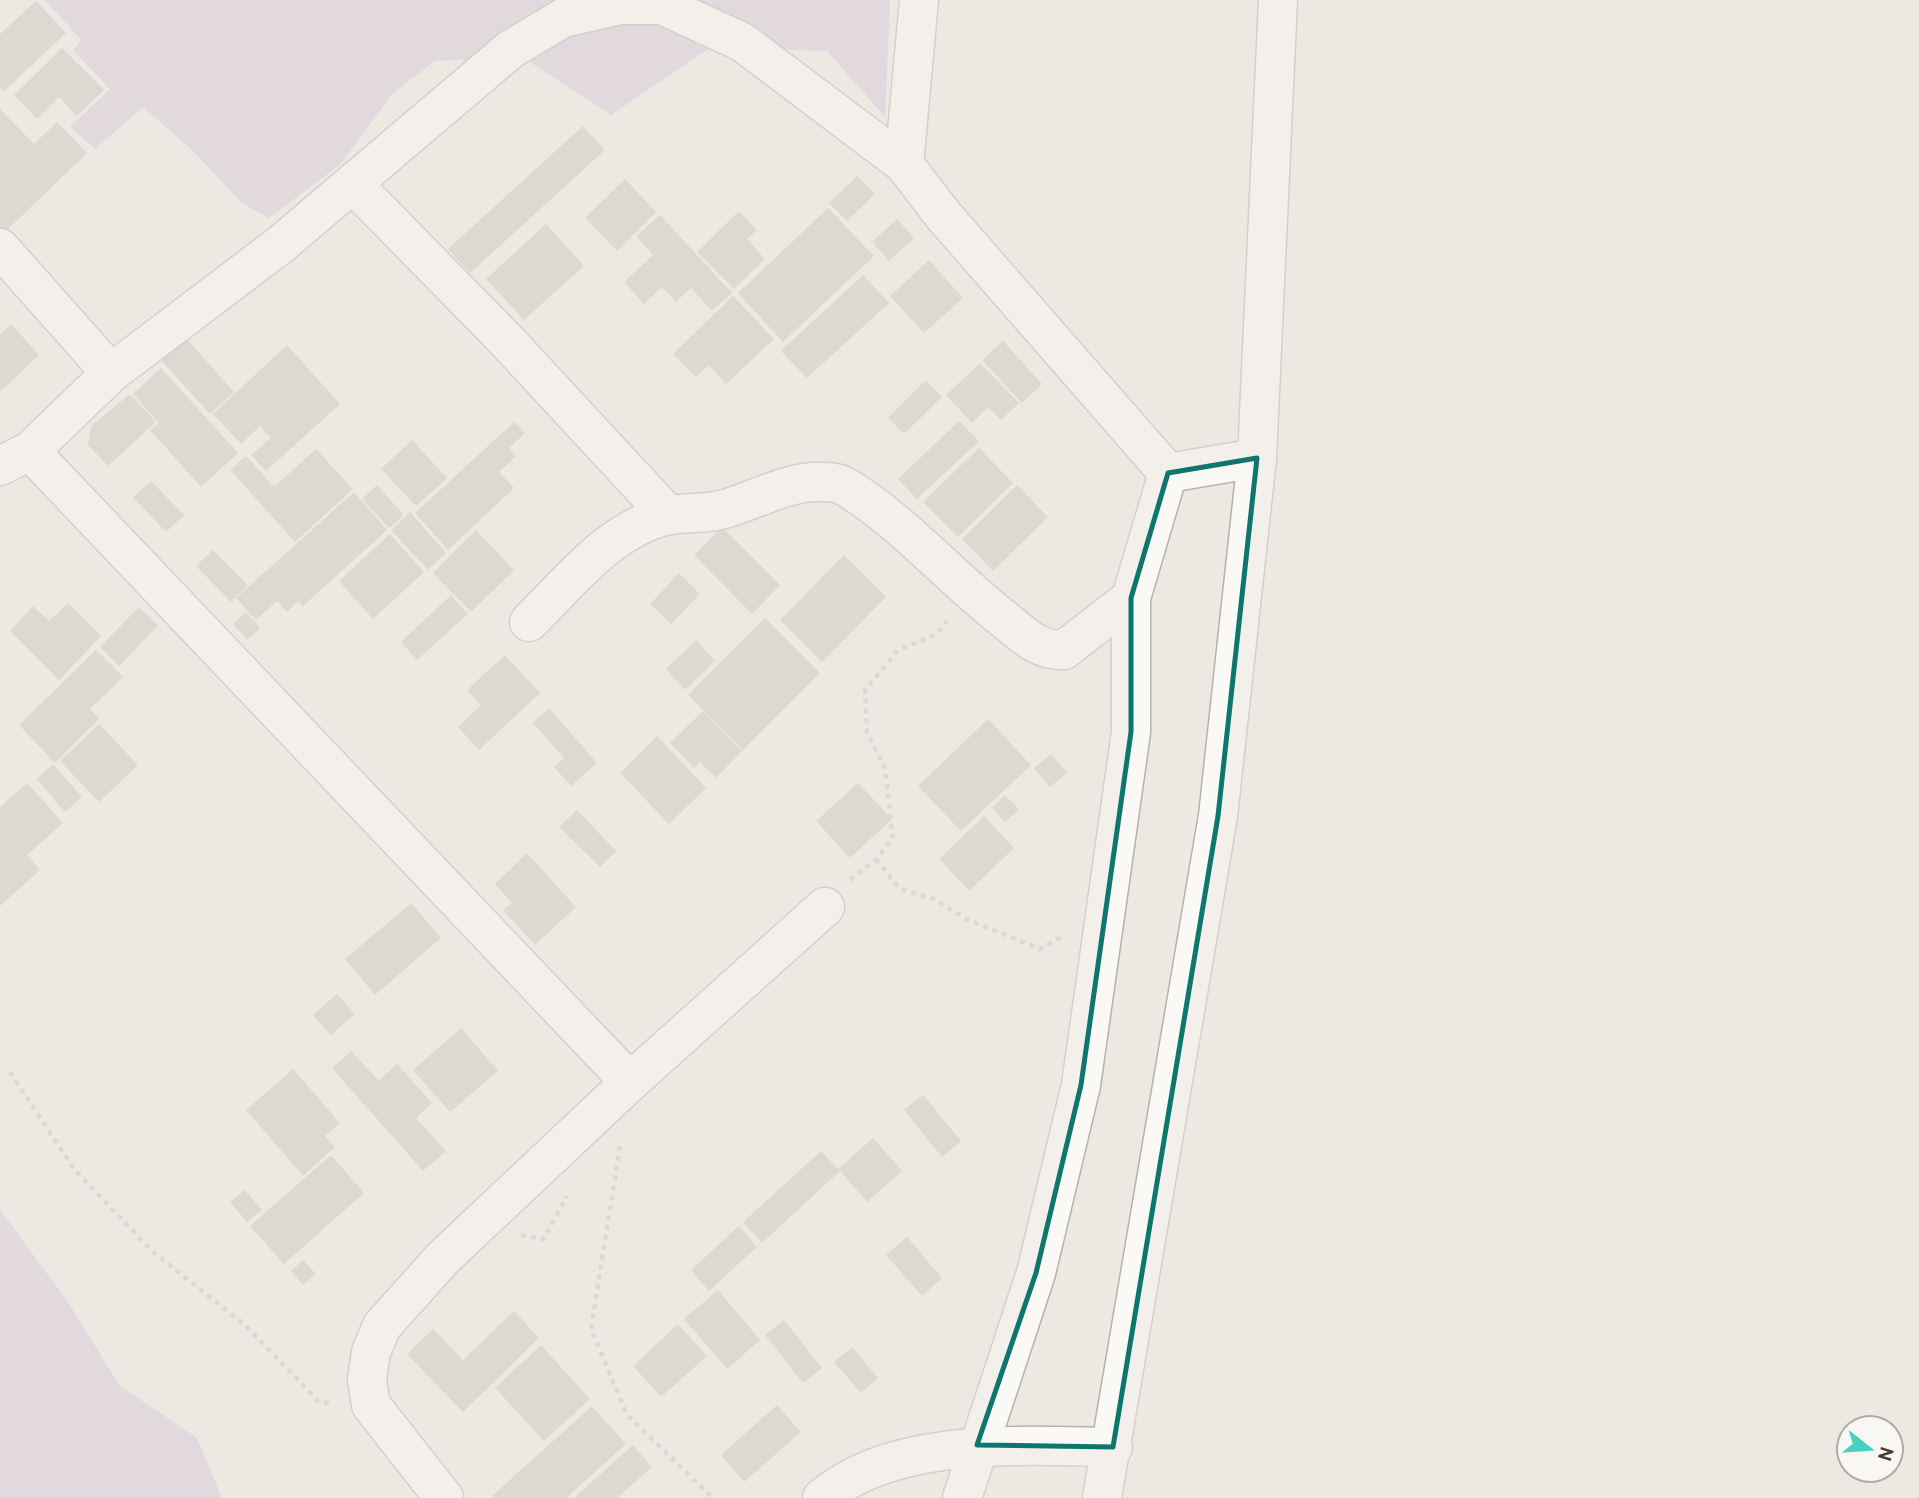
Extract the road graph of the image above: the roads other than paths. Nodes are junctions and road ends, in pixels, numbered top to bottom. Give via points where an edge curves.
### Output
1 (919, 0) edge
2 (1278, 0) edge
3 (904, 164) junction
4 (354, 184) junction
5 (0, 248) edge
6 (111, 373) junction
7 (15, 458) edge
8 (1257, 458) junction
9 (1168, 473) junction
10 (667, 515) junction
11 (1132, 598) junction
12 (529, 622) dead end
13 (825, 907) road end
14 (630, 1082) junction
15 (977, 1445) junction
16 (1113, 1447) junction
17 (444, 1498) edge
18 (822, 1498) edge
19 (962, 1498) edge
20 (1102, 1498) edge

1 - 3 street
2 - 8 street
3 - 4 street via 742,42 662,5 620,5 563,18 511,49
3 - 9 street
4 - 6 street
4 - 10 street
5 - 6 street
6 - 7 street
7 - 14 street
8 - 9 street
8 - 16 street via 1218,816
9 - 11 street
10 - 11 street via 724,510 798,484 844,485 971,594 1037,646 1051,650 1064,650
10 - 12 street via 617,537
11 - 15 street via 1131,732 1090,1028 1066,1155 1036,1273
13 - 14 street
14 - 17 street via 443,1258 382,1326 371,1352 367,1380 371,1405
15 - 16 street
15 - 18 street via 861,1472
15 - 19 street
16 - 20 street

